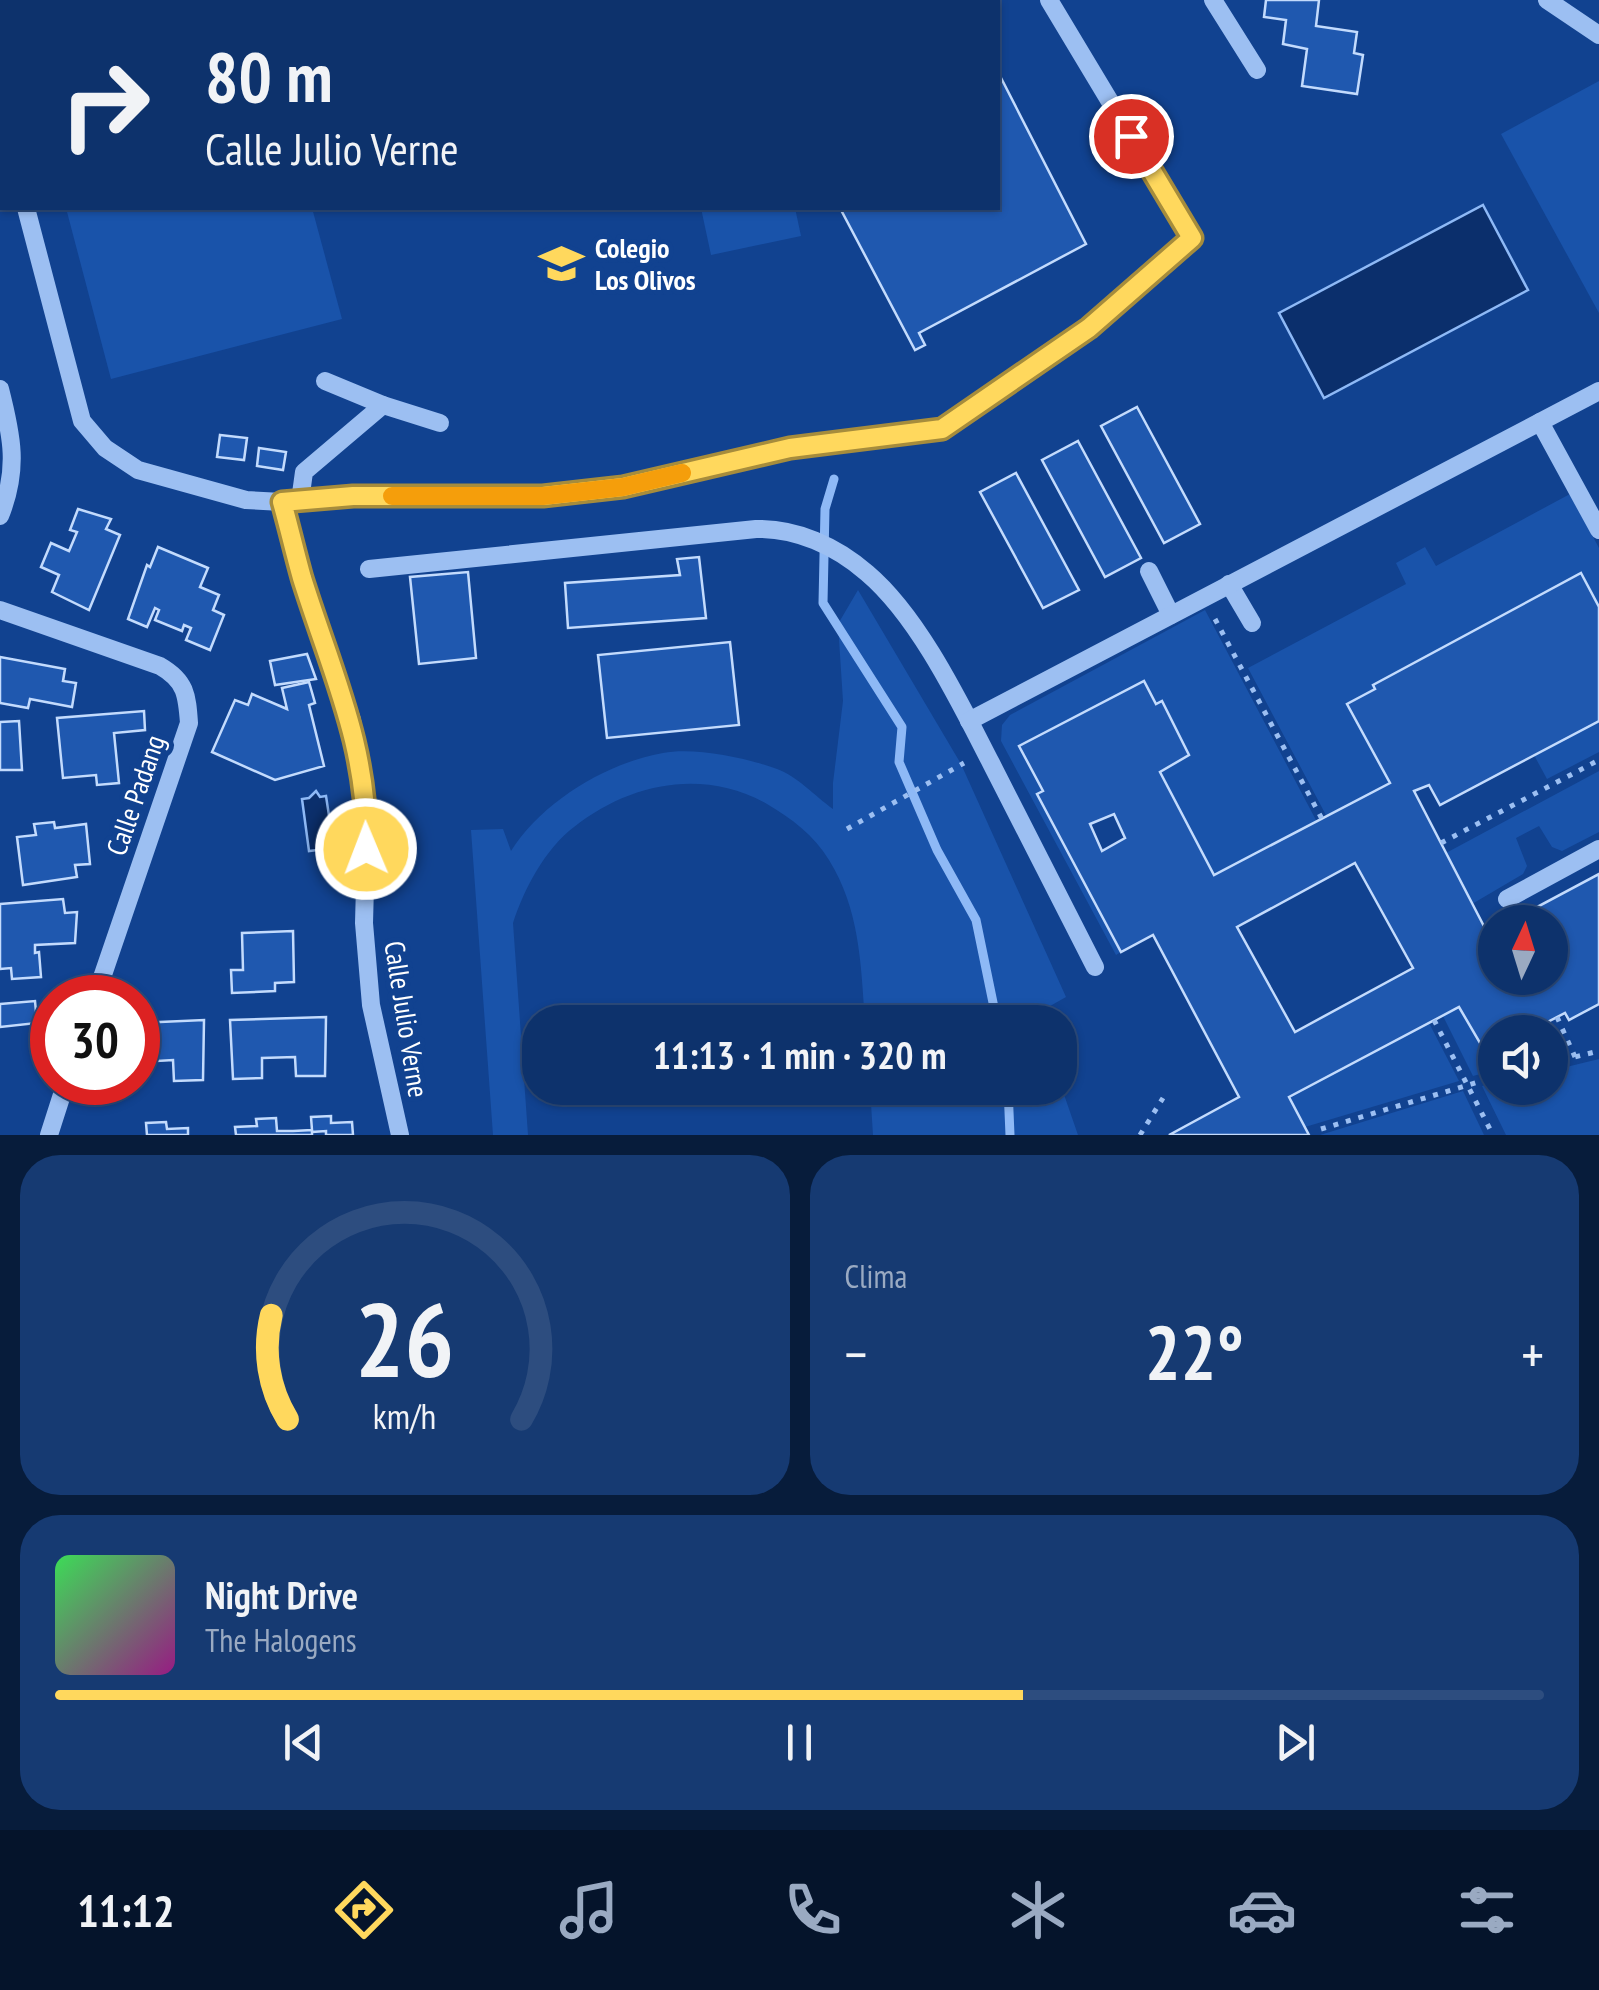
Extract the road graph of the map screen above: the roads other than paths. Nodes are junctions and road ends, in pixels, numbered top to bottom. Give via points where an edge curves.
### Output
1 (1049, 0) edge
2 (1213, 0) edge
3 (1546, 0) edge
4 (1599, 35) edge
5 (1257, 70) dead end
6 (27, 210) edge
7 (325, 381) dead end
8 (0, 390) edge
9 (1599, 391) edge
10 (383, 405) junction
11 (440, 422) dead end
12 (1540, 422) junction
13 (291, 501) junction
14 (0, 516) edge
15 (1599, 530) edge
16 (369, 569) dead end
17 (1149, 571) dead end
18 (1229, 584) junction
19 (0, 610) edge
20 (1170, 615) junction
21 (1252, 623) dead end
22 (969, 721) junction
23 (1599, 849) edge
24 (1507, 899) dead end
25 (1095, 966) dead end
26 (104, 975) edge
27 (58, 1105) edge
28 (48, 1135) edge
29 (400, 1135) edge

1 - 13 street via 1192,238 1089,328 942,429 790,448 623,487 543,496
2 - 5 street
3 - 4 street
6 - 13 street via 82,421 104,448 138,470 246,500
7 - 10 street
8 - 14 street via 14,442
9 - 12 street
10 - 11 street
10 - 13 street via 304,472
12 - 15 street
12 - 18 street
13 - 29 street, Calle Julio Verne via 302,577 352,720 367,812 364,923 372,1006
16 - 22 street via 756,529 807,537 868,573 912,625
17 - 20 street
18 - 20 street
18 - 21 street
19 - 26 street, Calle Padang via 160,666 177,676 187,698 189,723
20 - 22 street
22 - 25 street
23 - 24 street
27 - 28 street

